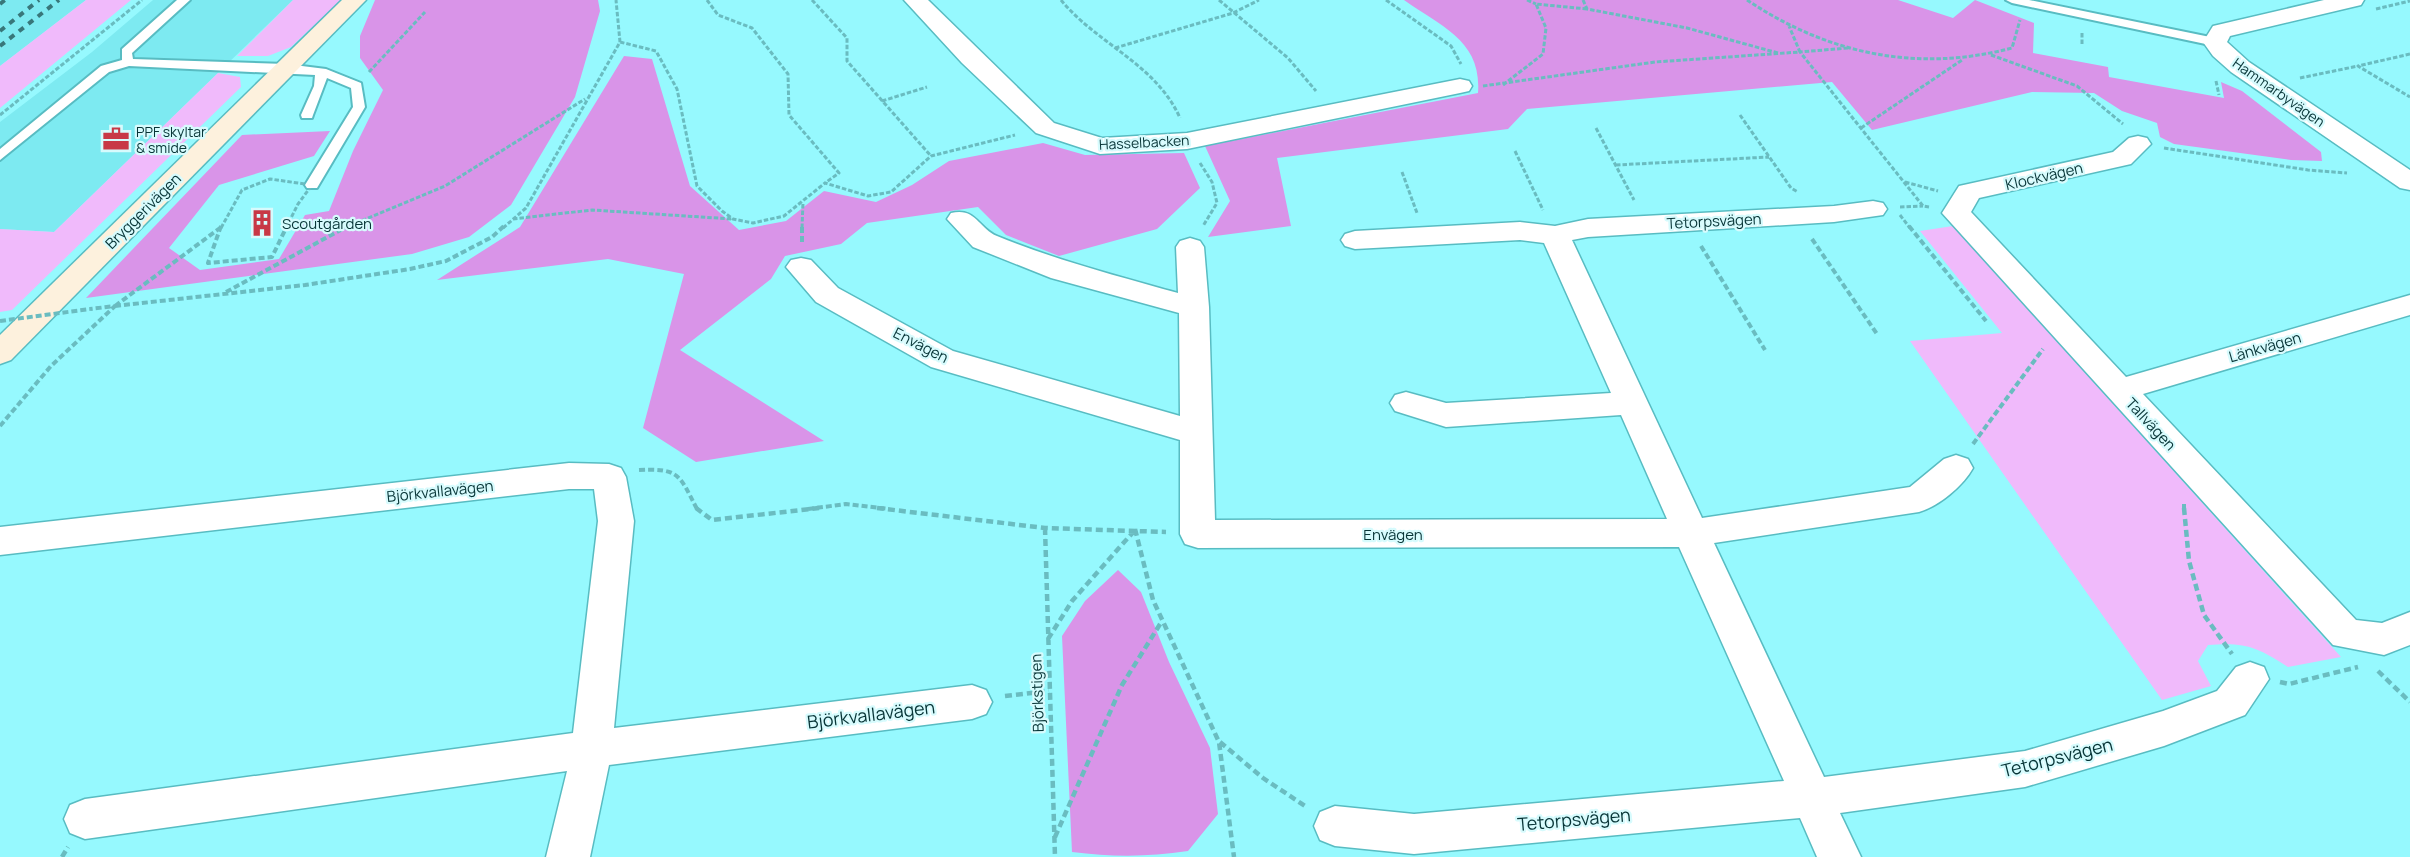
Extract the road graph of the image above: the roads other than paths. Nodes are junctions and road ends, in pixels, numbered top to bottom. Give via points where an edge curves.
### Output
1 (184, 0) edge
2 (355, 0) edge
3 (915, 0) edge
4 (2012, 0) edge
5 (2360, 5) edge
6 (2215, 42) junction
7 (128, 62) junction
8 (286, 68) junction
9 (322, 72) junction
10 (1460, 86) road end
11 (308, 115) dead end
12 (2138, 144) road end
13 (0, 156) edge
14 (2410, 182) edge
15 (312, 185) road end
16 (1884, 208) road end
17 (1956, 213) joint
18 (961, 219) dead end
19 (1555, 235) junction
20 (1355, 240) dead end
21 (1190, 247) road end
22 (801, 267) road end
23 (2410, 305) edge
24 (1194, 307) junction
25 (0, 353) edge
26 (2119, 390) junction
27 (1406, 403) dead end
28 (1631, 403) junction
29 (1196, 433) junction
30 (1956, 468) road end
31 (1690, 533) junction
32 (0, 541) edge
33 (2410, 628) edge
34 (2250, 679) road end
35 (972, 702) dead end
36 (592, 749) junction
37 (1812, 798) junction
38 (85, 819) dead end
39 (1335, 826) road end
40 (568, 857) edge
41 (1839, 857) edge

1 - 7 lane via 126,52
2 - 8 street, Bryggerivägen
3 - 10 street, Hasselbacken via 1045,128 1100,146 1186,141
4 - 6 lane
5 - 6 street via 2221,31
6 - 14 street, Hammarbyvägen via 2240,67
7 - 8 lane
7 - 13 lane via 105,69
8 - 9 lane
8 - 25 street, Bryggerivägen
9 - 11 lane
9 - 15 lane via 357,86 359,107
12 - 17 street, Klockvägen via 2122,158 1970,192
16 - 19 street, Tetorpsvägen via 1796,217 1588,228
17 - 26 street, Tallvägen
18 - 24 street via 983,241 1061,271
19 - 20 street, Tetorpsvägen via 1520,231
19 - 28 street
21 - 24 street
22 - 29 street, Envägen via 827,295 942,359
23 - 26 street, Länkvägen
24 - 29 street
26 - 33 street, Tallvägen via 2346,634 2384,639
27 - 28 street via 1446,415
28 - 31 street
29 - 31 street, Envägen via 1198,534
30 - 31 street via 1919,499
31 - 37 street
32 - 36 street, Björkvallavägen via 569,476 609,477 616,521
34 - 37 street, Tetorpsvägen via 2231,703 2163,728 2025,769
35 - 36 street, Björkvallavägen
36 - 38 street, Björkvallavägen
36 - 40 street
37 - 39 street, Tetorpsvägen via 1414,834
37 - 41 street

